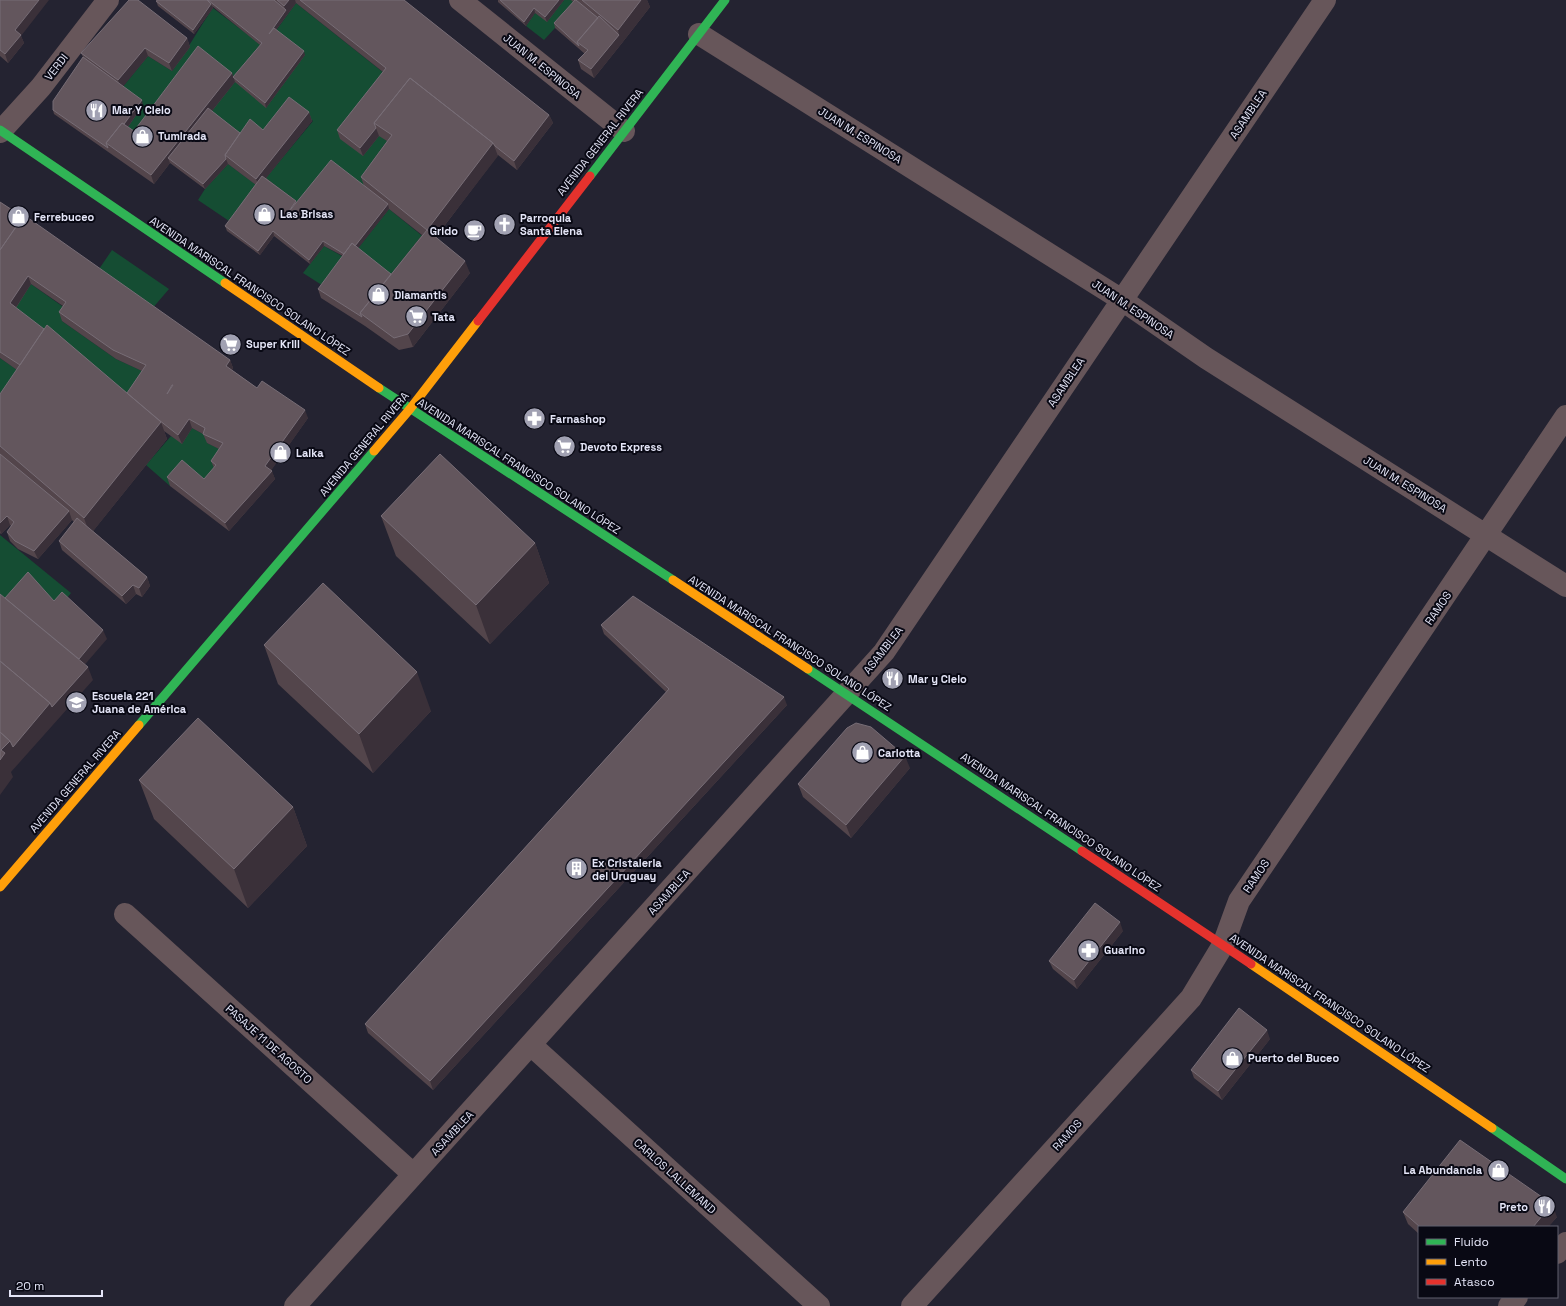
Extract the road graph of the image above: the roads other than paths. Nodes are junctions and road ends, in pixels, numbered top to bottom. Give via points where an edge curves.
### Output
1 (108, 0) edge
2 (460, 0) edge
3 (725, 0) edge
4 (1325, 0) edge
5 (698, 34) junction
6 (0, 131) edge
7 (624, 131) junction
8 (1122, 300) junction
9 (410, 409) junction
10 (1566, 416) edge
11 (1487, 536) junction
12 (1566, 586) edge
13 (847, 694) junction
14 (0, 887) edge
15 (125, 914) dead end
16 (1223, 945) junction
17 (532, 1046) junction
18 (413, 1174) junction
19 (1566, 1178) edge
20 (1566, 1243) edge
21 (1558, 1252) edge
22 (1516, 1298) edge
23 (295, 1306) edge
24 (819, 1306) edge
25 (912, 1306) edge
26 (1509, 1306) edge

1 - 6 street, VERDI via 41,87
2 - 7 street, JUAN M. ESPINOSA
3 - 5 street, AVENIDA GENERAL RIVERA
4 - 8 street, ASAMBLEA
5 - 7 street, AVENIDA GENERAL RIVERA
5 - 8 street, JUAN M. ESPINOSA
6 - 9 street, AVENIDA MARISCAL FRANCISCO SOLANO LÓPEZ
7 - 9 street, AVENIDA GENERAL RIVERA
8 - 11 street, JUAN M. ESPINOSA via 1206,358
8 - 13 street, ASAMBLEA via 884,652
9 - 13 street, AVENIDA MARISCAL FRANCISCO SOLANO LÓPEZ
9 - 14 street, AVENIDA GENERAL RIVERA
10 - 11 street, RAMOS
11 - 12 street, JUAN M. ESPINOSA
11 - 16 street, RAMOS via 1239,901
13 - 16 street, AVENIDA MARISCAL FRANCISCO SOLANO LÓPEZ
13 - 17 street, ASAMBLEA
15 - 18 street, PASAJE 11 DE AGOSTO
16 - 19 street, AVENIDA MARISCAL FRANCISCO SOLANO LÓPEZ
16 - 25 street, RAMOS via 1191,998
17 - 18 street, ASAMBLEA
17 - 24 street, CARLOS LALLEMAND
18 - 23 street, ASAMBLEA
20 - 21 street
22 - 26 street

